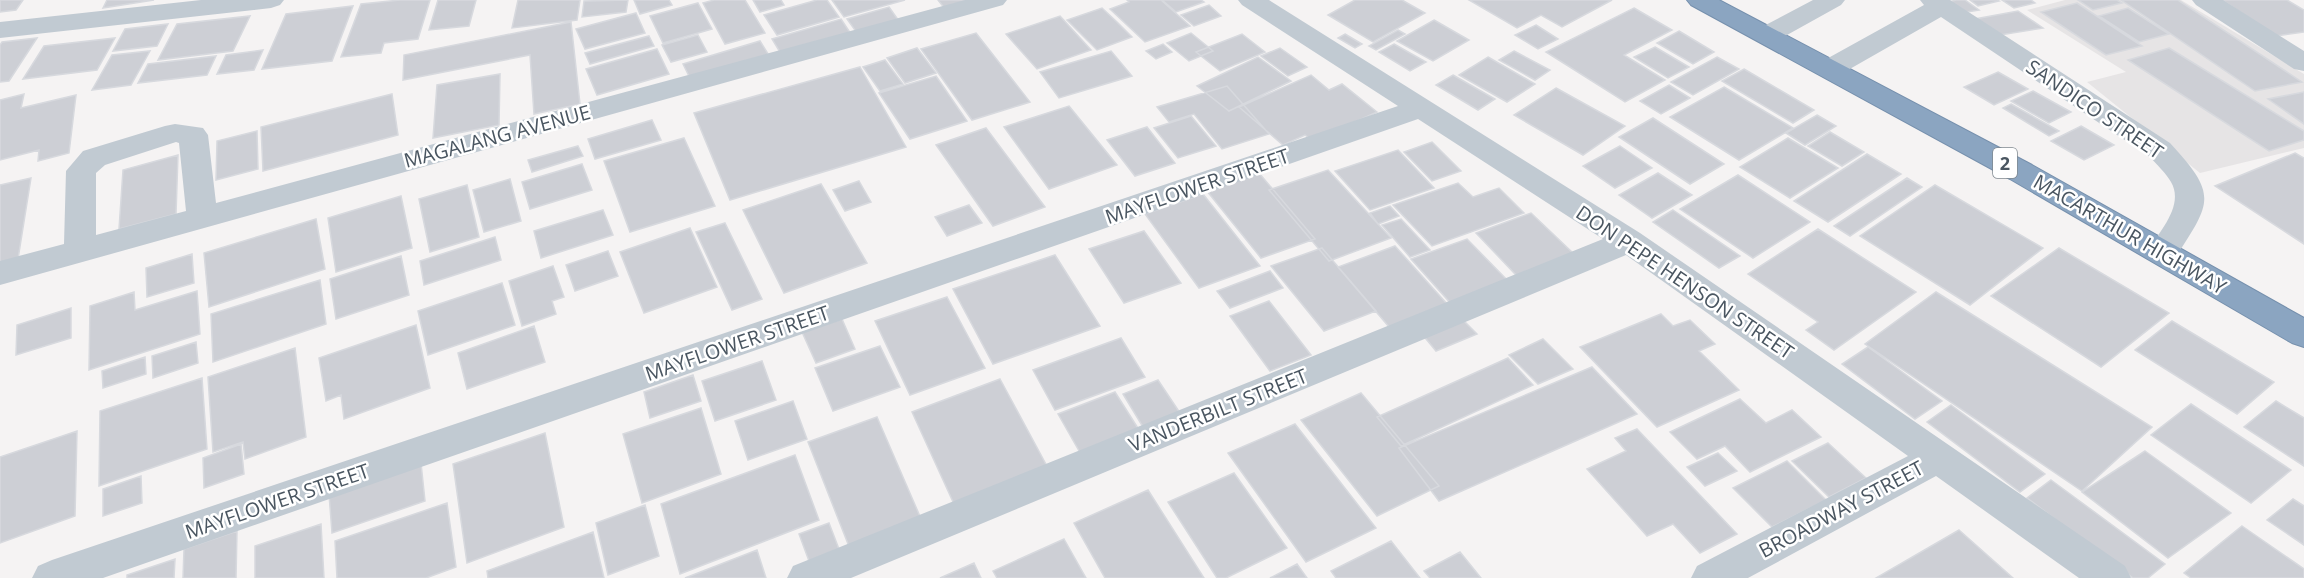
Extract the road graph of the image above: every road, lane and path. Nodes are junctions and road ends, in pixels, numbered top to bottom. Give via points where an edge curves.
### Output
1 (272, 0) edge
2 (994, 0) edge
3 (1251, 0) edge
4 (1700, 0) edge
5 (1832, 0) edge
6 (2205, 0) edge
7 (1937, 3) edge
8 (0, 30) edge
9 (1767, 35) junction
10 (2304, 37) edge
11 (2271, 41) junction
12 (2304, 63) edge
13 (1831, 68) junction
14 (1422, 108) junction
15 (202, 217) junction
16 (1629, 242) junction
17 (80, 251) junction
18 (2163, 252) junction
19 (0, 273) edge
20 (2304, 334) edge
21 (1939, 458) junction
22 (52, 578) edge
23 (807, 578) edge
24 (1711, 578) edge
25 (2111, 578) edge

1 - 8 street
2 - 15 street, MAGALANG AVENUE
3 - 14 street, DON PEPE HENSON STREET
4 - 9 highway, MACARTHUR HIGHWAY / 2
5 - 9 street
6 - 11 street
7 - 13 street
7 - 18 street, SANDICO STREET via 2160,150 2187,181 2189,199 2187,211
9 - 13 highway, MACARTHUR HIGHWAY / 2
10 - 11 street
11 - 12 street
13 - 18 highway, MACARTHUR HIGHWAY / 2
14 - 16 street, DON PEPE HENSON STREET
14 - 22 street, MAYFLOWER STREET
15 - 17 street, MAGALANG AVENUE
15 - 17 street via 193,135 175,133 94,158 81,171
16 - 21 street, DON PEPE HENSON STREET
16 - 23 street, VANDERBILT STREET
17 - 19 street, MAGALANG AVENUE
18 - 20 highway, MACARTHUR HIGHWAY / 2
21 - 24 street, BROADWAY STREET
21 - 25 street, DON PEPE HENSON STREET

